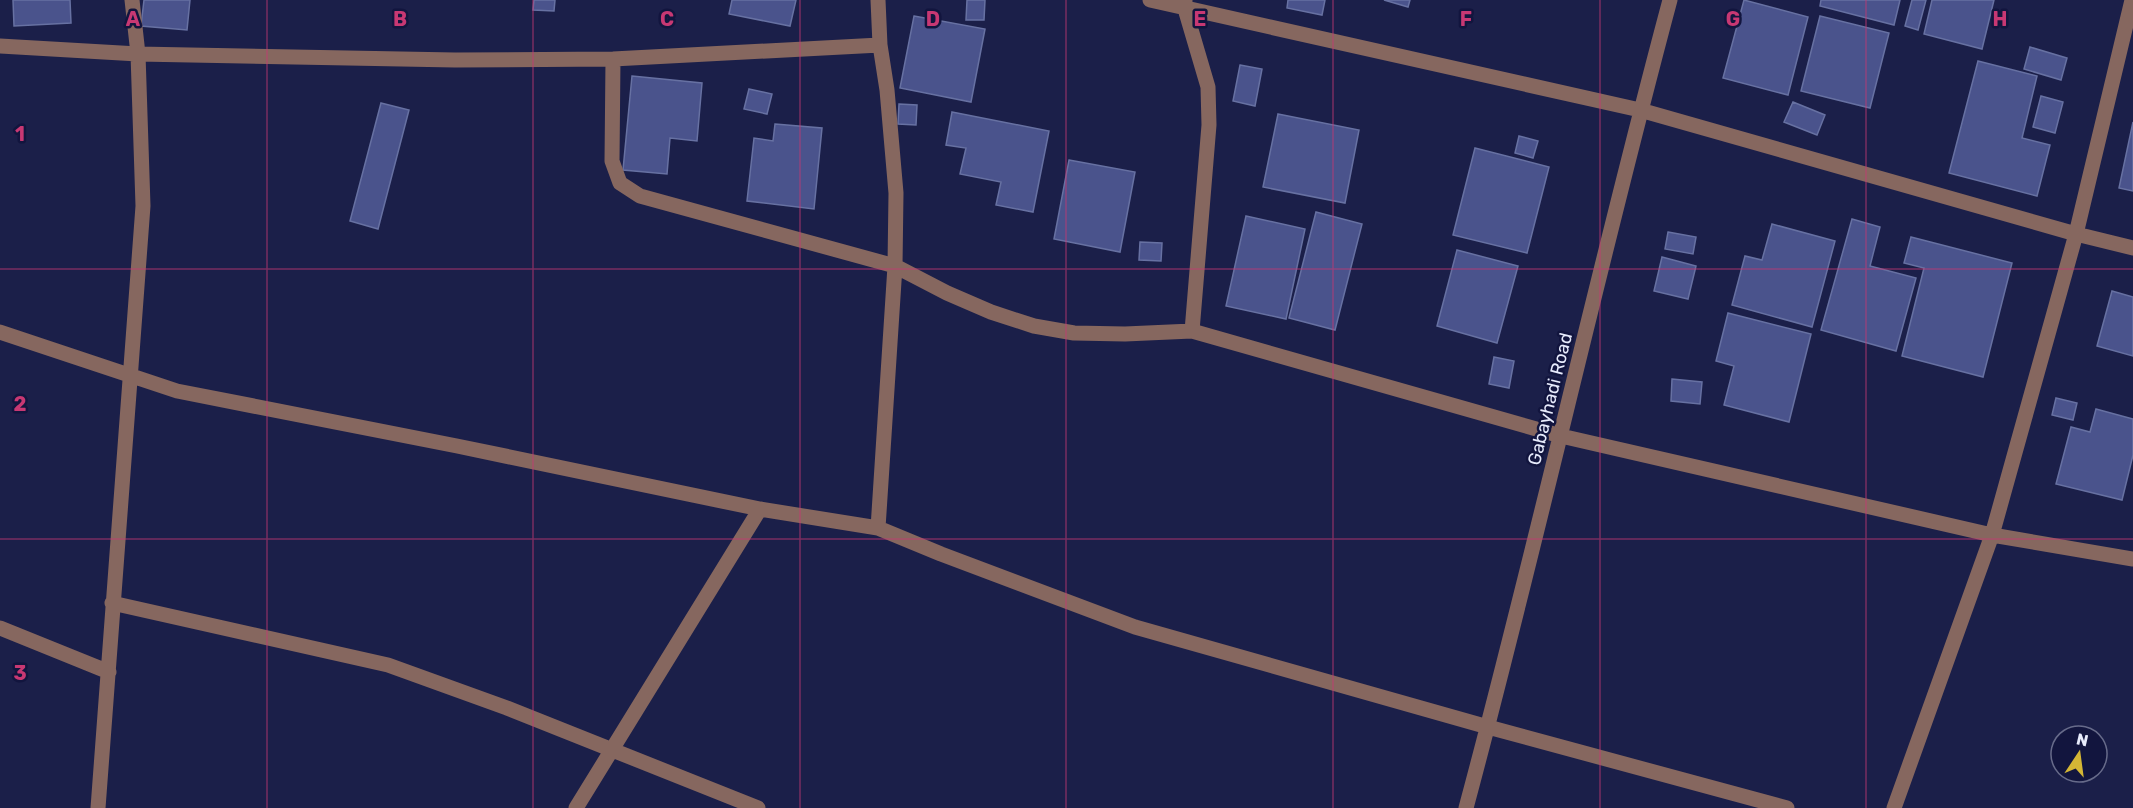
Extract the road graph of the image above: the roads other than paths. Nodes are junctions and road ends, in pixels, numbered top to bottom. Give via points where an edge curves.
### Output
1 (132, 0) edge
2 (878, 0) edge
3 (1150, 0) edge
4 (1670, 0) edge
5 (2132, 0) edge
6 (1185, 4) edge
7 (880, 45) junction
8 (0, 46) edge
9 (138, 54) junction
10 (613, 59) junction
11 (1641, 110) junction
12 (2076, 234) junction
13 (2133, 248) edge
14 (895, 266) junction
15 (1192, 331) junction
16 (0, 332) edge
17 (131, 375) junction
18 (1561, 436) junction
19 (760, 509) junction
20 (878, 528) junction
21 (1992, 535) junction
22 (2133, 559) edge
23 (112, 603) junction
24 (0, 628) edge
25 (109, 672) junction
26 (1488, 727) junction
27 (610, 750) junction
28 (98, 808) edge
29 (576, 808) edge
30 (758, 808) edge
31 (1466, 808) edge
32 (1787, 808) edge
33 (1894, 808) edge

1 - 9 street
2 - 7 street
3 - 6 street
4 - 11 street, Gabayhadi Road
5 - 12 street
6 - 11 street
6 - 15 street via 1208,87 1209,125
7 - 10 street
7 - 14 street via 896,193
8 - 9 street
9 - 10 street
9 - 17 street via 143,206
10 - 14 street via 612,161 620,183 640,196
11 - 12 street
11 - 18 street, Gabayhadi Road
12 - 13 street
12 - 21 street
14 - 15 street via 991,312 1034,326 1105,334
14 - 20 street
15 - 18 street
16 - 17 street
17 - 19 street via 177,391
17 - 23 street
18 - 21 street
18 - 26 street, Gabayhadi Road
19 - 20 street
19 - 27 street
20 - 26 street via 1135,627
21 - 22 street
21 - 33 street
23 - 25 street
23 - 27 street via 388,665
24 - 25 street
25 - 28 street
26 - 31 street, Gabayhadi Road
26 - 32 street
27 - 29 street
27 - 30 street

